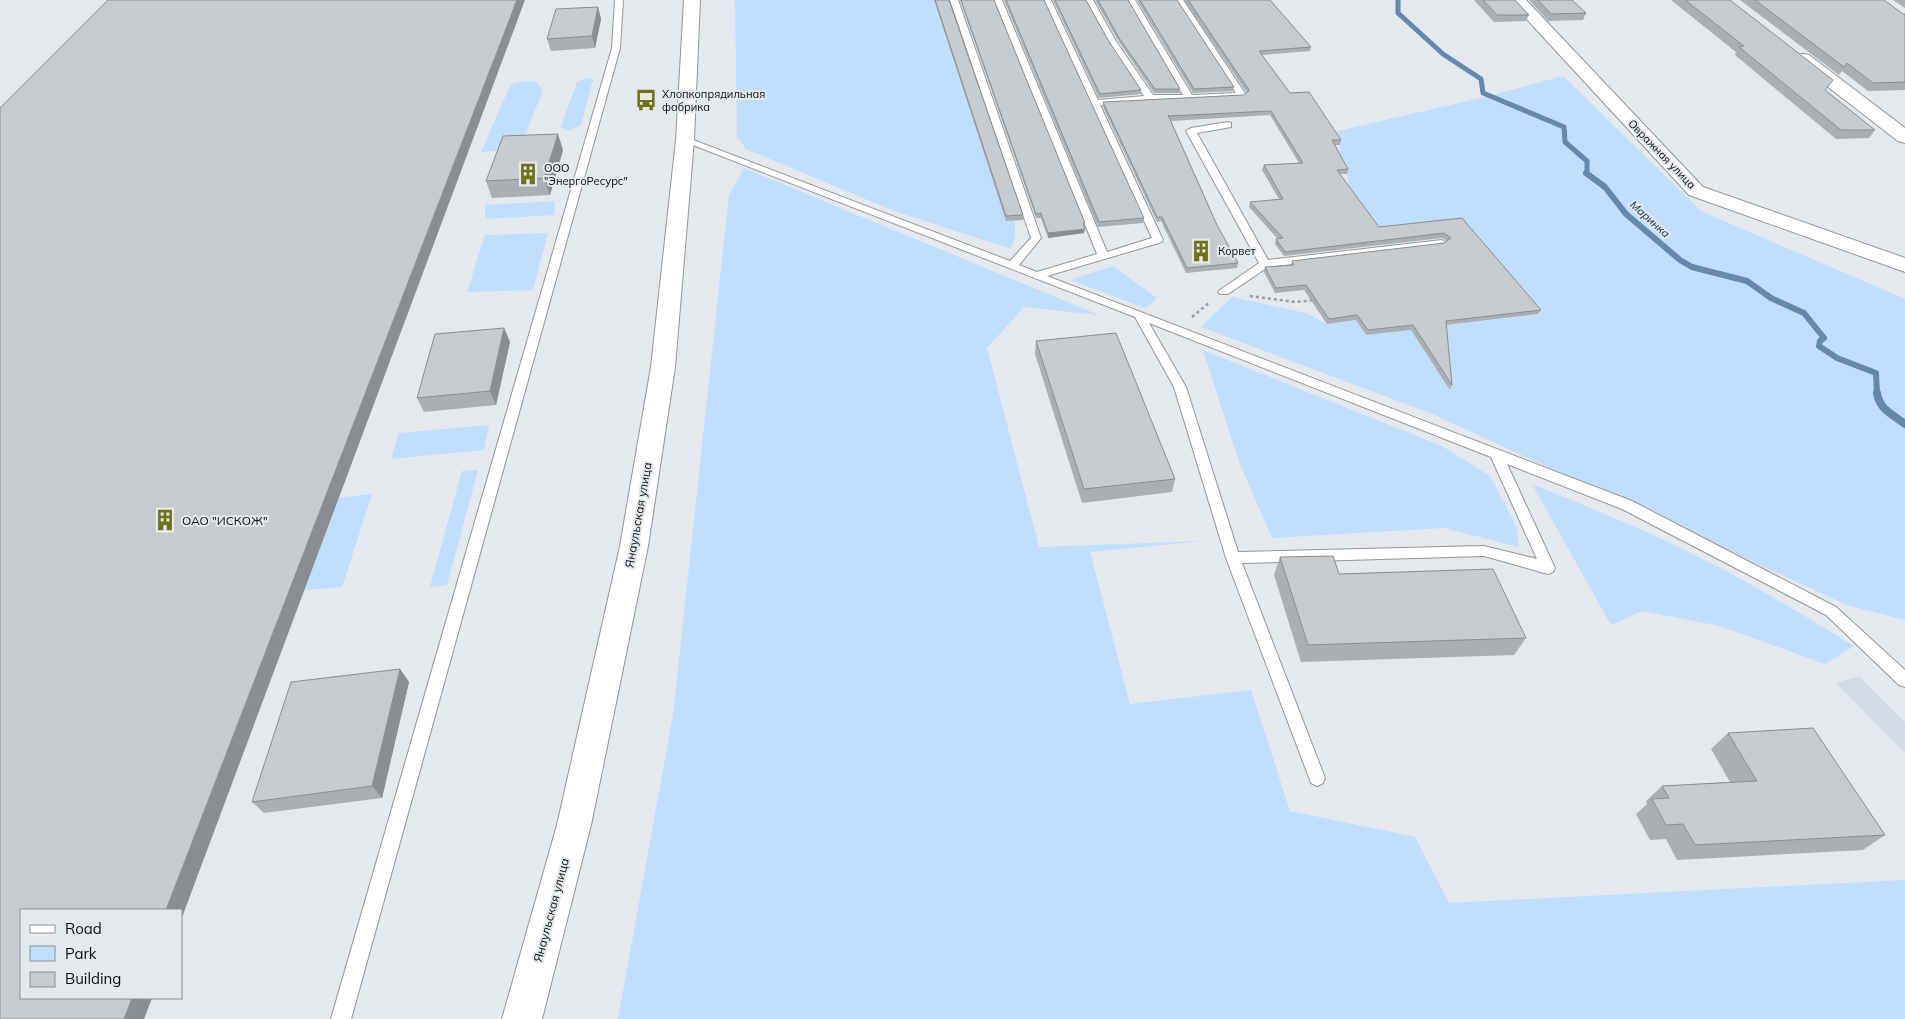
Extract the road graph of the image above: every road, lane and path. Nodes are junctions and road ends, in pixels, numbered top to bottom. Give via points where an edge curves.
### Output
1 (619, 0) edge
2 (692, 0) edge
3 (954, 0) edge
4 (998, 0) edge
5 (1047, 0) edge
6 (1089, 0) edge
7 (1131, 0) edge
8 (1179, 0) edge
9 (1517, 0) edge
10 (1789, 48) edge
11 (1150, 98) junction
12 (1189, 98) junction
13 (1095, 103) junction
14 (1228, 125) dead end
15 (1905, 137) edge
16 (685, 140) junction
17 (1442, 243) edge
18 (1103, 256) junction
19 (1265, 264) junction
20 (1905, 265) edge
21 (1012, 266) junction
22 (1037, 275) junction
23 (1224, 292) junction
24 (1324, 300) edge
25 (1139, 315) junction
26 (1176, 330) junction
27 (1498, 456) junction
28 (1233, 558) junction
29 (1905, 680) edge
30 (1317, 778) dead end
31 (341, 1019) edge
32 (522, 1019) edge

1 - 31 lane via 616,48
2 - 16 main road, Янаульская улица
3 - 21 lane via 1036,238
4 - 18 lane
5 - 13 lane
6 - 11 lane via 1112,43
7 - 12 lane
8 - 12 lane via 1242,95
9 - 20 main road, Овражная улица via 1696,190
10 - 15 main road
11 - 12 lane
11 - 13 lane
13 - 18 lane via 1158,240
14 - 19 lane via 1191,131
16 - 21 lane
16 - 32 main road, Янаульская улица via 663,367 634,546 574,825
17 - 19 lane
18 - 22 lane
19 - 23 lane
21 - 22 lane
22 - 25 lane
23 - 24 path via 1295,302
23 - 26 path
25 - 26 lane
25 - 28 lane via 1180,387
26 - 27 lane
27 - 28 lane via 1548,568 1484,552
27 - 29 lane via 1627,505 1831,611
28 - 30 lane

